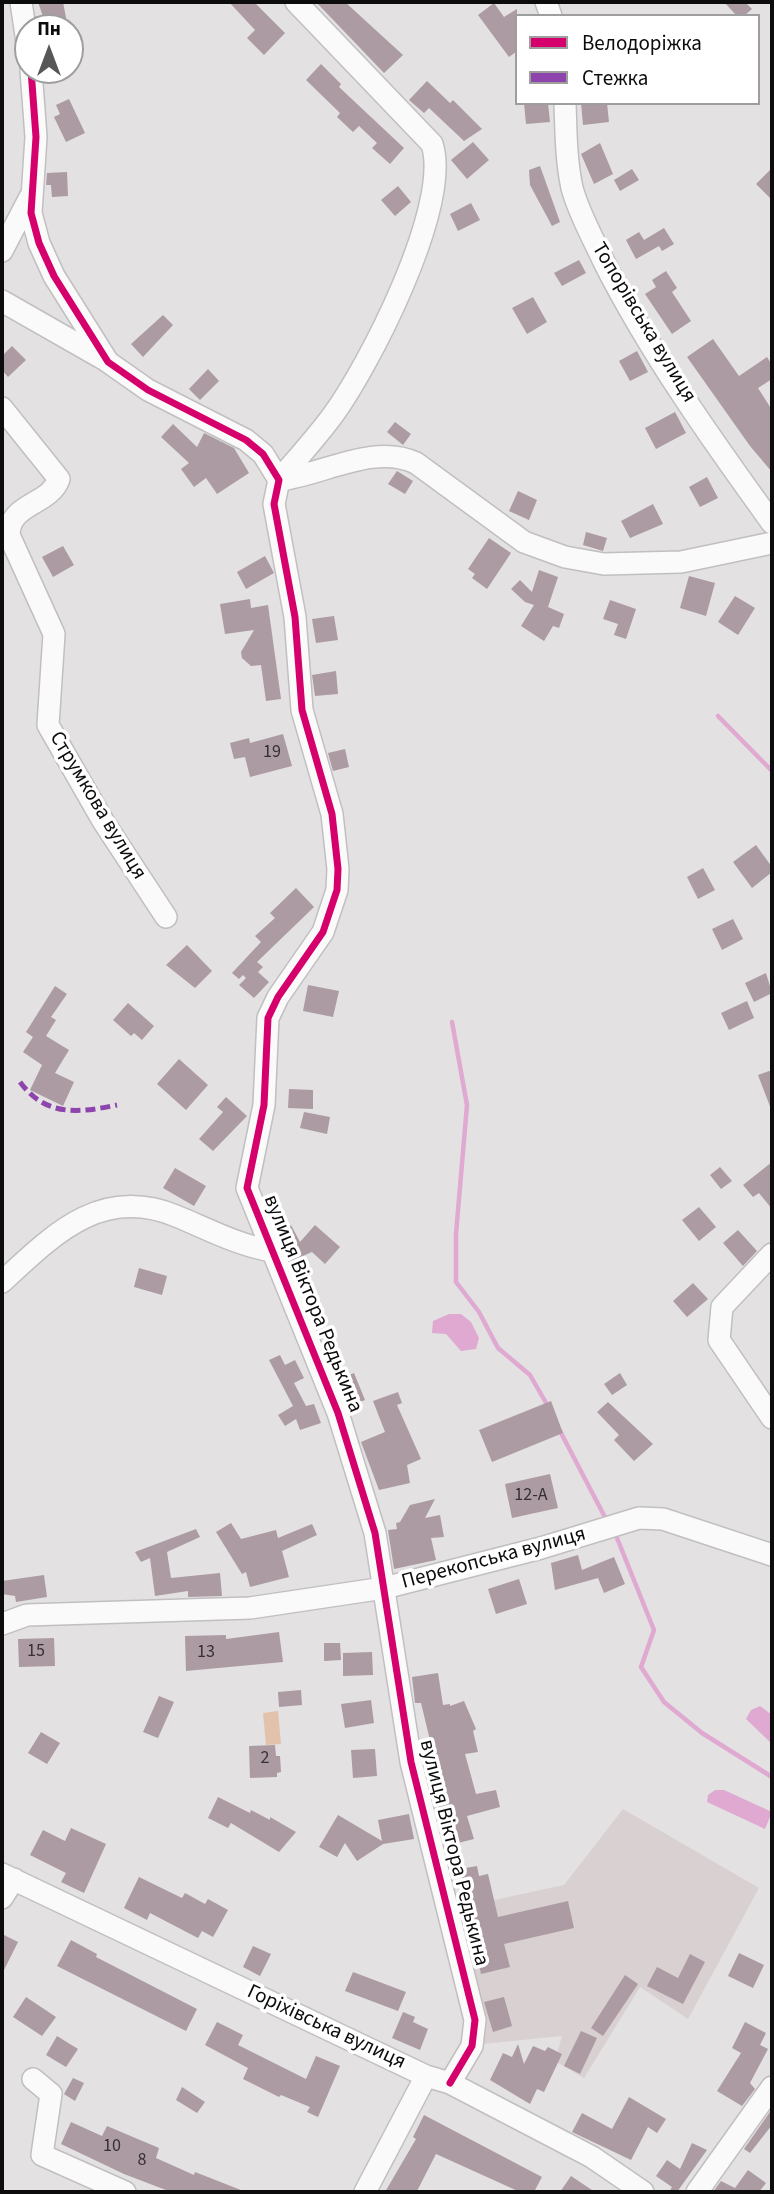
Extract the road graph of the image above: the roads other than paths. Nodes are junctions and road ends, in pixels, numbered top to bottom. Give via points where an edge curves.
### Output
1 (296, 2) edge
2 (32, 84) edge
3 (565, 105) edge
4 (30, 197) junction
5 (2, 251) edge
6 (6, 310) edge
7 (108, 362) junction
8 (2, 408) edge
9 (279, 480) junction
10 (772, 523) edge
11 (772, 543) edge
12 (166, 917) dead end
13 (272, 1251) junction
14 (772, 1254) edge
15 (2, 1282) edge
16 (772, 1418) edge
17 (772, 1555) edge
18 (384, 1588) junction
19 (2, 1625) edge
20 (8, 1876) edge
21 (2, 1898) edge
22 (426, 2076) junction
23 (33, 2079) dead end
24 (450, 2083) junction
25 (772, 2087) edge
26 (124, 2192) edge
27 (365, 2192) edge
28 (643, 2192) edge
29 (697, 2192) edge

1 - 9 street via 425,136 435,154 436,171 432,202 412,267 346,395
2 - 4 street via 36,137
3 - 10 street, Топорівська вулиця via 573,191 619,292
4 - 5 street
4 - 7 street via 34,228 46,259
6 - 7 street
7 - 9 street via 148,390 246,440 263,454
8 - 12 street, Струмкова вулиця via 59,479 56,488 14,515 9,524 9,535 54,634 48,725
9 - 11 street via 377,456 399,455 524,542 565,557 604,564 681,562
9 - 13 street, вулиця Віктора Редькина via 274,504 295,617 302,709 332,814 338,869 337,890 323,932 268,1018 261,1128 247,1188
13 - 15 street via 235,1243 151,1207 115,1206 70,1225
13 - 18 street, вулиця Віктора Редькина via 338,1413 375,1533
14 - 16 street via 722,1307 719,1340
17 - 18 street, Перекопська вулиця via 663,1519 639,1518
18 - 19 street, Перекопська вулиця via 250,1608 27,1615
18 - 24 street, вулиця Віктора Редькина via 415,1783 475,2020 472,2046
20 - 21 street
20 - 22 street, Горіхівська вулиця
22 - 24 street, Горіхівська вулиця
22 - 27 street
23 - 26 street via 51,2094 42,2155
24 - 28 street, Горіхівська вулиця via 592,2157
25 - 29 street

